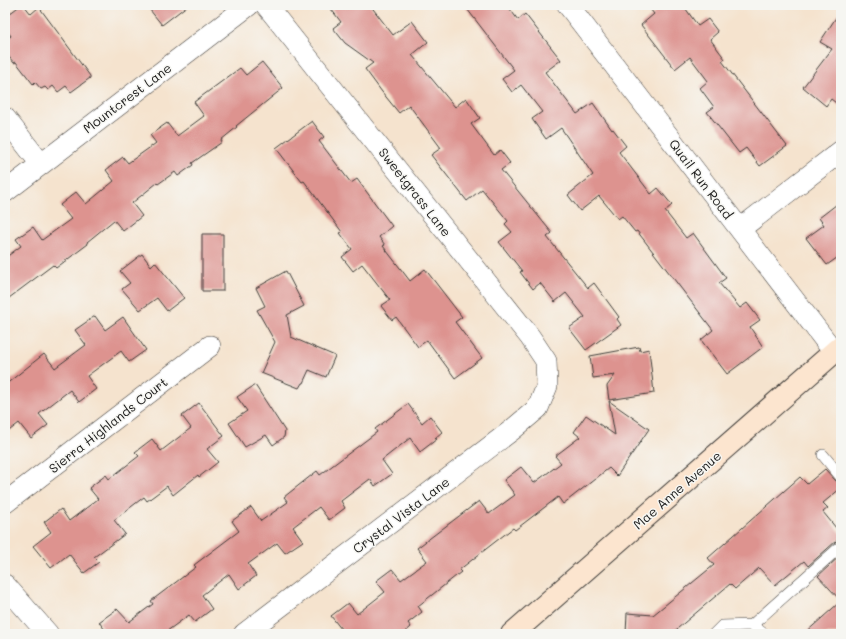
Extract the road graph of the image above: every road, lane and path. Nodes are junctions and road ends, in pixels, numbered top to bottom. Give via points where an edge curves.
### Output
1 (249, 5) edge
2 (266, 5) edge
3 (568, 5) edge
4 (5, 118) edge
5 (841, 151) edge
6 (41, 164) junction
7 (5, 192) edge
8 (740, 229) junction
9 (210, 346) dead end
10 (837, 349) edge
11 (547, 386) joint
12 (822, 455) dead end
13 (841, 477) edge
14 (5, 504) edge
15 (841, 546) edge
16 (5, 585) edge
17 (752, 625) junction
18 (48, 634) edge
19 (244, 634) edge
20 (512, 634) edge
21 (714, 634) edge
22 (764, 634) edge

1 - 6 street, Mountcrest Lane
2 - 11 street, Sweetgrass Lane via 530,337 546,361
3 - 8 street, Quail Run Road
4 - 6 street
5 - 8 street
6 - 7 street, Mountcrest Lane
8 - 10 street, Quail Run Road
9 - 14 street, Sierra Highlands Court
10 - 20 main road, Mae Anne Avenue
11 - 19 street, Crystal Vista Lane via 538,408 512,430
12 - 13 lane
15 - 17 lane
16 - 18 street
17 - 21 lane via 722,626
17 - 22 lane

